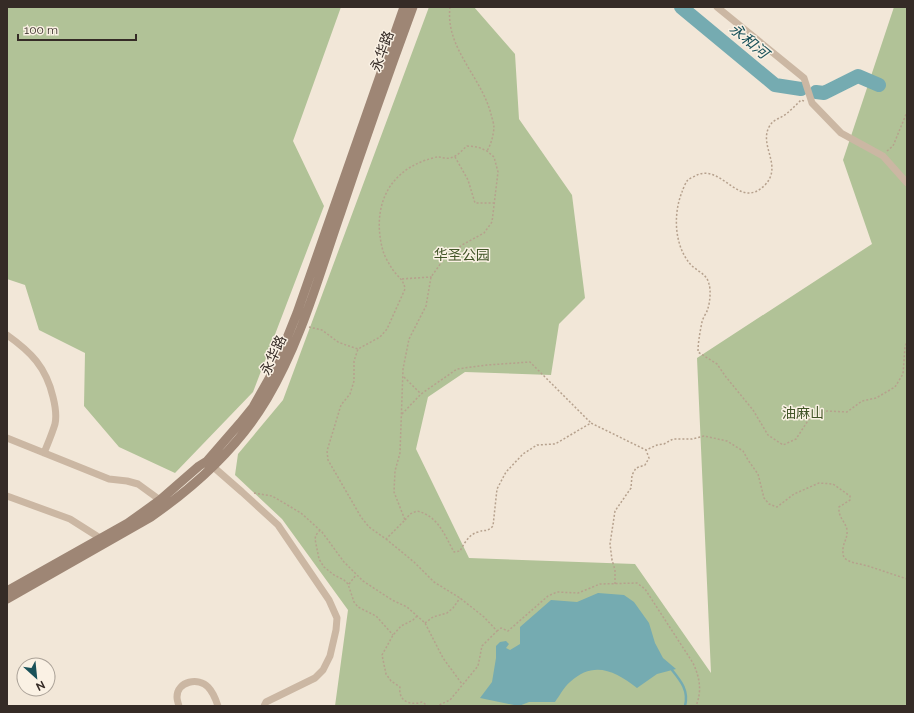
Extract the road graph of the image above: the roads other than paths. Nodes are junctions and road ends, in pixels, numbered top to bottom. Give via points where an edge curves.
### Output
1 (404, 7) edge
2 (413, 7) edge
3 (717, 7) edge
4 (907, 183) edge
5 (7, 335) edge
6 (7, 438) edge
7 (44, 453) junction
8 (210, 464) junction
9 (7, 496) edge
10 (160, 500) junction
11 (100, 538) junction
12 (7, 591) edge
13 (7, 599) edge
14 (179, 706) edge
15 (218, 706) edge
16 (264, 706) edge

1 - 8 street, 永华路 via 297,313 275,368 252,407
2 - 8 street, 永华路 via 302,325 286,363 266,400 243,432
3 - 4 street via 804,78 812,104 841,133 883,156
5 - 7 street via 24,347 41,365 50,385 56,408 55,423
6 - 7 street
7 - 10 street via 109,479 138,484
8 - 10 street, 永华路 via 198,466
8 - 13 street, 永华路 via 200,481 151,517
8 - 16 street via 278,525 330,600 337,618 330,656 324,670 315,678 266,702
9 - 11 street via 70,519
10 - 11 street, 永华路 via 128,523
11 - 12 street, 永华路
14 - 15 street via 179,690 188,682 195,681 208,686

